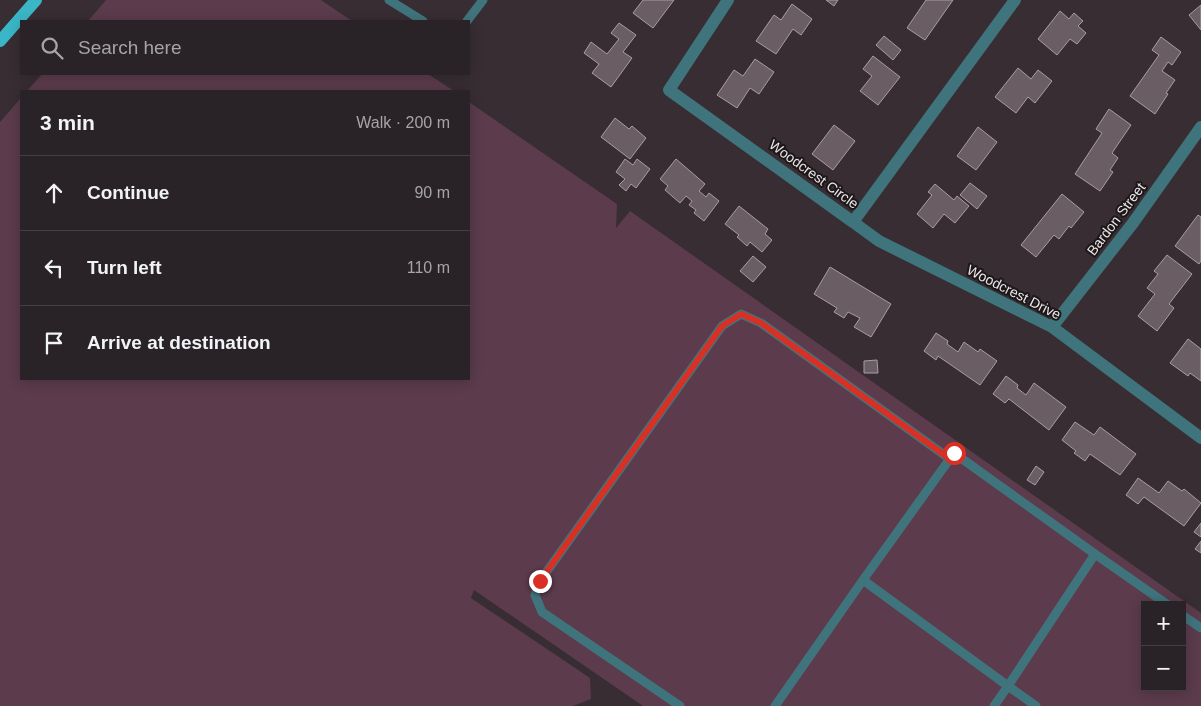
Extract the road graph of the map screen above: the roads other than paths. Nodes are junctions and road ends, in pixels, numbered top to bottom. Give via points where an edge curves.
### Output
1 (36, 0) edge
2 (389, 0) edge
3 (482, 0) edge
4 (728, 0) edge
5 (1015, 0) edge
6 (421, 20) edge
7 (468, 20) edge
8 (0, 41) edge
9 (1201, 127) edge
10 (853, 222) junction
11 (1052, 327) junction
12 (1201, 438) edge
13 (950, 459) junction
14 (1095, 554) junction
15 (863, 580) junction
16 (1162, 601) edge
17 (1186, 618) edge
18 (1201, 628) edge
19 (1008, 686) junction
20 (680, 706) edge
21 (775, 706) edge
22 (994, 706) edge
23 (1036, 706) edge

1 - 8 main road
2 - 6 lane
3 - 7 lane
4 - 10 street, Woodcrest Circle via 669,90
5 - 10 street, Woodcrest Circle
9 - 11 street, Bardon Street via 1133,223
10 - 11 street, Woodcrest Drive via 879,241
11 - 12 street, Woodcrest Drive
13 - 14 lane via 954,453
13 - 15 lane
13 - 20 lane via 761,323 741,314 722,326 540,581 534,595 542,612
14 - 16 lane
14 - 19 lane
15 - 19 lane
15 - 21 lane
17 - 18 lane
19 - 22 lane
19 - 23 lane

